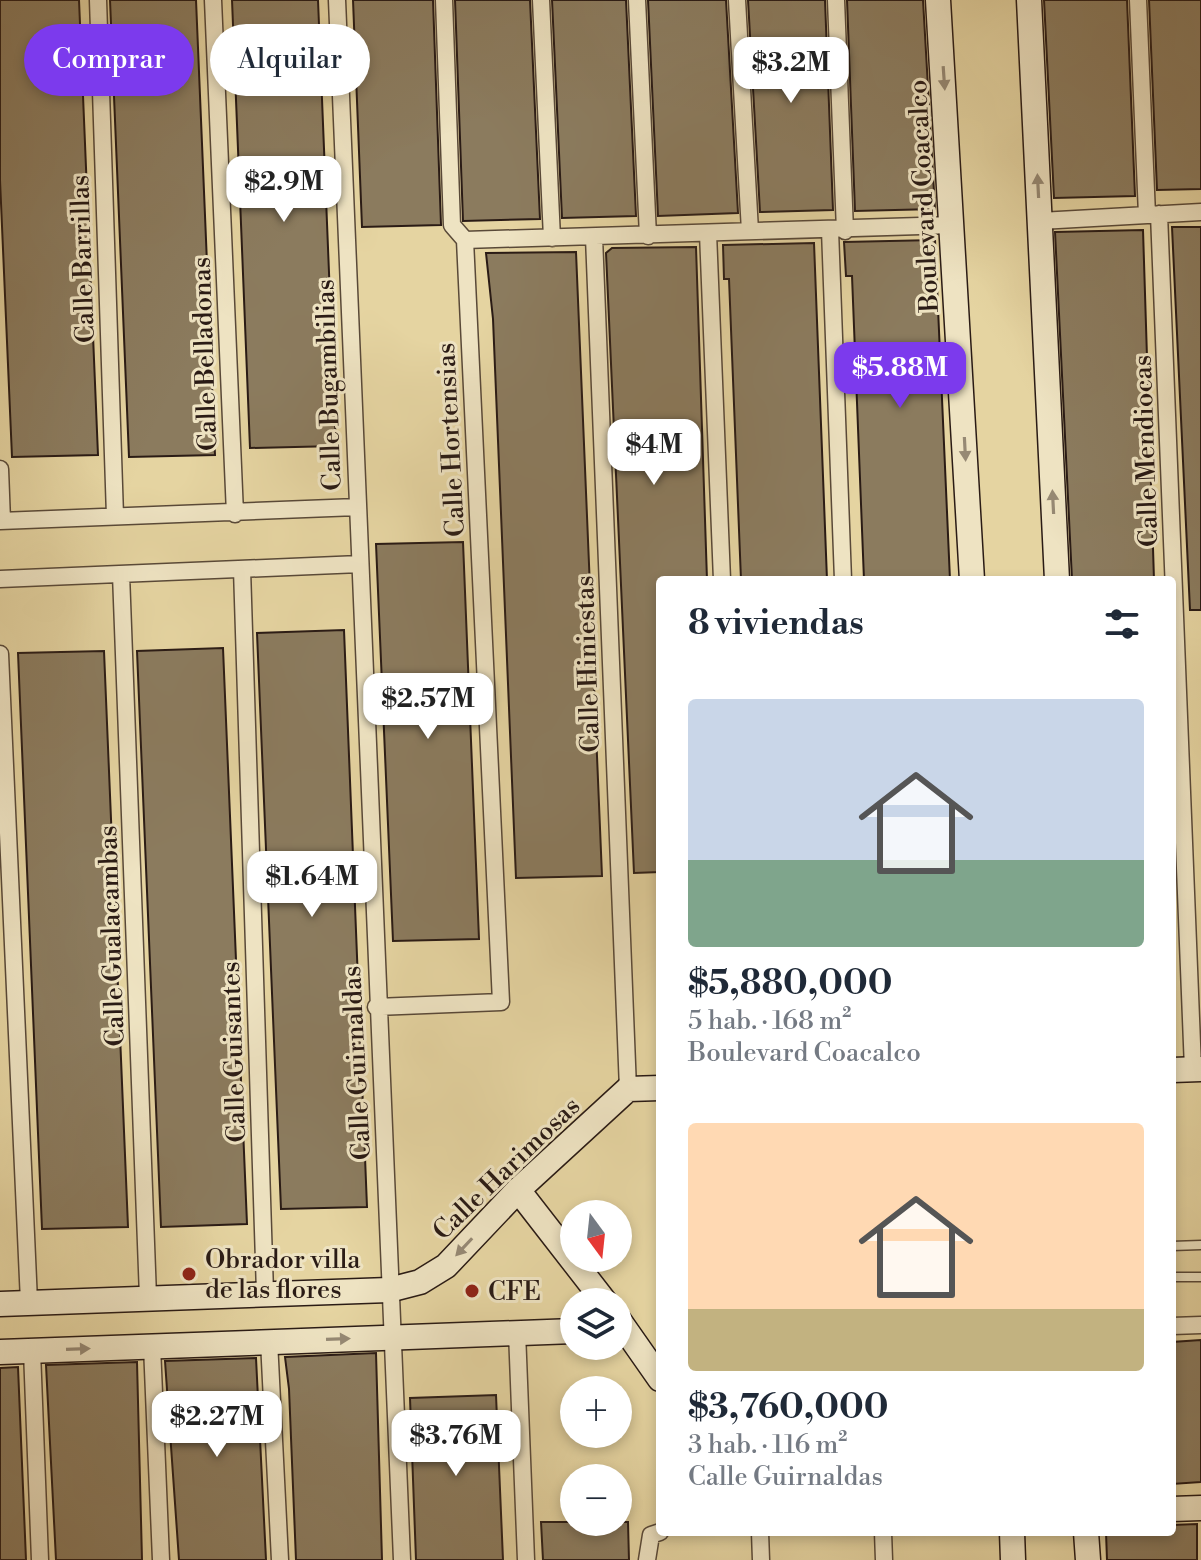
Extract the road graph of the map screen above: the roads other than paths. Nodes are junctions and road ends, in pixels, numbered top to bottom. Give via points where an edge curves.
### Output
1 (98, 0) edge
2 (213, 0) edge
3 (337, 0) edge
4 (444, 0) edge
5 (541, 0) edge
6 (637, 0) edge
7 (737, 0) edge
8 (836, 0) edge
9 (938, 0) edge
10 (1029, 0) edge
11 (1138, 0) edge
12 (1201, 212) edge
13 (1153, 215) junction
14 (1040, 221) junction
15 (953, 225) junction
16 (838, 230) junction
17 (750, 231) junction
18 (708, 233) junction
19 (648, 236) junction
20 (594, 237) junction
21 (552, 238) junction
22 (465, 240) junction
23 (0, 469) edge
24 (357, 507) junction
25 (235, 514) junction
26 (115, 516) junction
27 (1, 521) edge
28 (360, 564) junction
29 (242, 569) junction
30 (121, 574) junction
31 (722, 576) edge
32 (843, 576) edge
33 (972, 576) edge
34 (1057, 576) edge
35 (1168, 576) edge
36 (0, 579) edge
37 (0, 654) edge
38 (1176, 761) edge
39 (376, 1007) junction
40 (1189, 1070) edge
41 (656, 1088) edge
42 (628, 1089) junction
43 (518, 1190) junction
44 (1201, 1245) edge
45 (1176, 1246) edge
46 (1176, 1277) edge
47 (1201, 1277) edge
48 (594, 1288) edge
49 (389, 1290) junction
50 (265, 1293) junction
51 (148, 1297) junction
52 (29, 1302) junction
53 (0, 1304) edge
54 (1201, 1325) edge
55 (1176, 1326) edge
56 (560, 1331) edge
57 (517, 1332) junction
58 (392, 1337) junction
59 (269, 1341) junction
60 (632, 1341) edge
61 (152, 1346) junction
62 (32, 1351) junction
63 (0, 1352) edge
64 (656, 1374) edge
65 (1201, 1508) edge
66 (1176, 1509) edge
67 (656, 1533) edge
68 (760, 1536) edge
69 (883, 1536) edge
70 (1012, 1536) edge
71 (1086, 1536) edge
72 (40, 1560) edge
73 (161, 1560) edge
74 (280, 1560) edge
75 (402, 1560) edge
76 (526, 1560) edge
77 (647, 1560) edge
78 (761, 1560) edge
79 (884, 1560) edge
80 (1013, 1560) edge
81 (1088, 1560) edge

1 - 26 street, Calle Barrillas
2 - 25 street, Calle Belladonas
3 - 24 street, Calle Bugambilias
4 - 22 street via 452,225
5 - 21 street
6 - 19 street
7 - 17 street
8 - 16 street
9 -> 15 street, Boulevard Coacalco
14 -> 10 street
11 - 13 street, Calle Mendiocas
12 - 13 street
13 - 14 street
13 - 35 street, Calle Mendiocas
34 -> 14 street
15 - 16 street
15 -> 33 street, Boulevard Coacalco
16 - 17 street
16 - 32 street
17 - 18 street
18 - 19 street
18 - 31 street
19 - 20 street
20 - 21 street
20 - 42 street, Calle Hiniestas
21 - 22 street
22 - 39 street, Calle Hortensias via 501,1002
23 - 27 street
24 - 25 street, Calle Bugambilias
24 - 28 street, Calle Guirnaldas
25 - 26 street, Calle Bugambilias
26 - 27 street, Calle Bugambilias
28 - 29 street
28 - 39 street, Calle Guirnaldas
29 - 30 street
29 - 50 street, Calle Guisantes
30 - 36 street
30 - 51 street, Calle Gualacambas
37 - 52 street
38 - 40 street, Calle Mendiocas
39 - 49 street, Calle Guirnaldas
41 - 42 street
42 - 43 street, Calle Harimosas
43 - 48 street
43 -> 49 street, Calle Harimosas via 446,1266 420,1282
44 - 45 lane
46 - 47 lane
49 - 50 street, Calle Harimosas
49 - 58 street, Calle Guirnaldas
50 - 51 street, Calle Harimosas
51 - 52 street, Calle Harimosas
52 - 53 street, Calle Harimosas
54 - 55 street
56 - 57 street
57 - 58 street
57 - 76 street
59 -> 58 street
58 - 75 street, Calle Guirnaldas
59 - 61 street
59 - 74 street
60 - 64 street
62 -> 61 street
61 - 73 street
62 - 63 street
62 - 72 street
65 - 66 street
67 - 77 street via 647,1545
68 - 78 street
69 - 79 street
70 - 80 street
71 - 81 street

